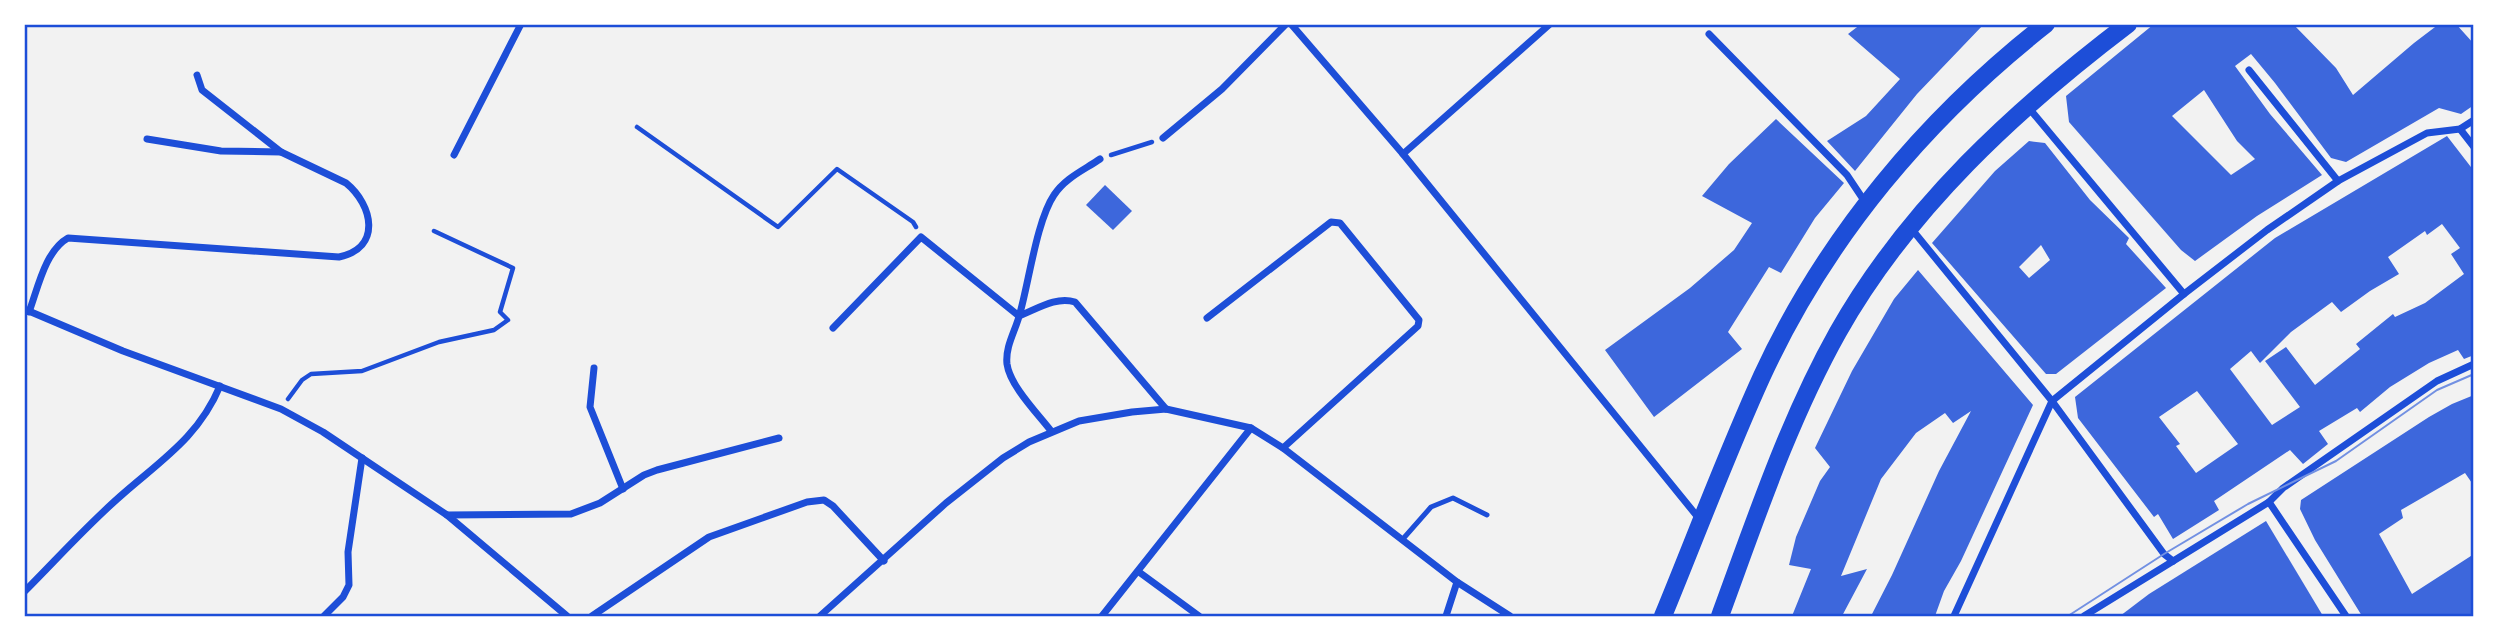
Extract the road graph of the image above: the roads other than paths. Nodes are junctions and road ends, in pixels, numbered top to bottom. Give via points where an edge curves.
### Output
1 (521, 24) edge
2 (1288, 24) edge
3 (1550, 24) edge
4 (2046, 24) edge
5 (2128, 24) edge
6 (1709, 34) dead end
7 (2249, 70) dead end
8 (197, 75) dead end
9 (2027, 106) junction
10 (2473, 120) edge
11 (2460, 129) junction
12 (1163, 138) road end
13 (147, 139) dead end
14 (2473, 146) edge
15 (281, 152) junction
16 (1403, 154) junction
17 (454, 155) dead end
18 (1100, 159) road end
19 (2338, 181) junction
20 (1866, 203) junction
21 (1910, 226) junction
22 (2184, 294) junction
23 (27, 311) edge
24 (1019, 316) junction
25 (1207, 318) dead end
26 (833, 328) dead end
27 (2473, 364) edge
28 (594, 368) dead end
29 (220, 386) junction
30 (2052, 401) junction
31 (1166, 409) junction
32 (1251, 428) junction
33 (1051, 431) junction
34 (779, 438) dead end
35 (1283, 448) junction
36 (362, 458) junction
37 (623, 489) junction
38 (2269, 502) junction
39 (447, 515) junction
40 (1487, 515) dead end
41 (1702, 521) junction
42 (1402, 540) junction
43 (884, 561) junction
44 (2173, 561) junction
45 (1139, 572) junction
46 (1457, 582) junction
47 (24, 592) edge
48 (324, 617) edge
49 (567, 617) edge
50 (592, 617) edge
51 (820, 617) edge
52 (1102, 617) edge
53 (1199, 617) edge
54 (1446, 617) edge
55 (1510, 617) edge
56 (1663, 617) edge
57 (1720, 617) edge
58 (1954, 617) edge
59 (2084, 617) edge
60 (2346, 617) edge

1 - 17 street
2 - 12 street via 1222,89
2 - 16 street
3 - 16 street
4 - 20 main road via 1938,120
5 - 9 main road
6 - 20 street via 1847,174
7 - 19 street
8 - 15 street via 202,90
9 - 21 main road
9 - 22 street
10 - 11 street
11 - 14 street
11 - 19 street via 2427,133
13 - 15 street via 221,151
15 - 23 street via 346,183 360,196 369,216 369,230 353,254 339,257 68,238 57,244
16 - 41 street
18 - 24 street via 1065,181 1053,196 1044,214
19 - 22 street
20 - 41 main road via 1829,256 1763,375
21 - 30 street
21 - 57 main road via 1839,331 1800,407
22 - 30 street
23 - 29 street
24 - 26 street via 921,237
24 - 31 street via 1055,301 1075,302
24 - 33 street via 1008,346 1007,366 1018,389
25 - 35 street via 1336,222 1419,320 1419,326
27 - 38 street via 2437,381
28 - 37 street via 590,407
29 - 36 street via 281,409
29 - 47 street via 180,447 123,493
30 - 44 street
30 - 58 street
31 - 32 street
31 - 33 street via 1097,417
32 - 35 street
32 - 45 street
33 - 43 street via 1003,458
34 - 37 street via 657,470
35 - 42 street
36 - 39 street
36 - 48 street via 348,552 349,585
37 - 39 street via 571,514
38 - 44 street
38 - 60 street
39 - 49 street
40 - 42 lane via 1453,498 1431,508
41 - 56 main road
42 - 46 street
43 - 50 street via 832,506 824,500 807,502 709,537
43 - 51 street
44 - 59 street
45 - 52 street
45 - 53 street
46 - 54 street
46 - 55 street

